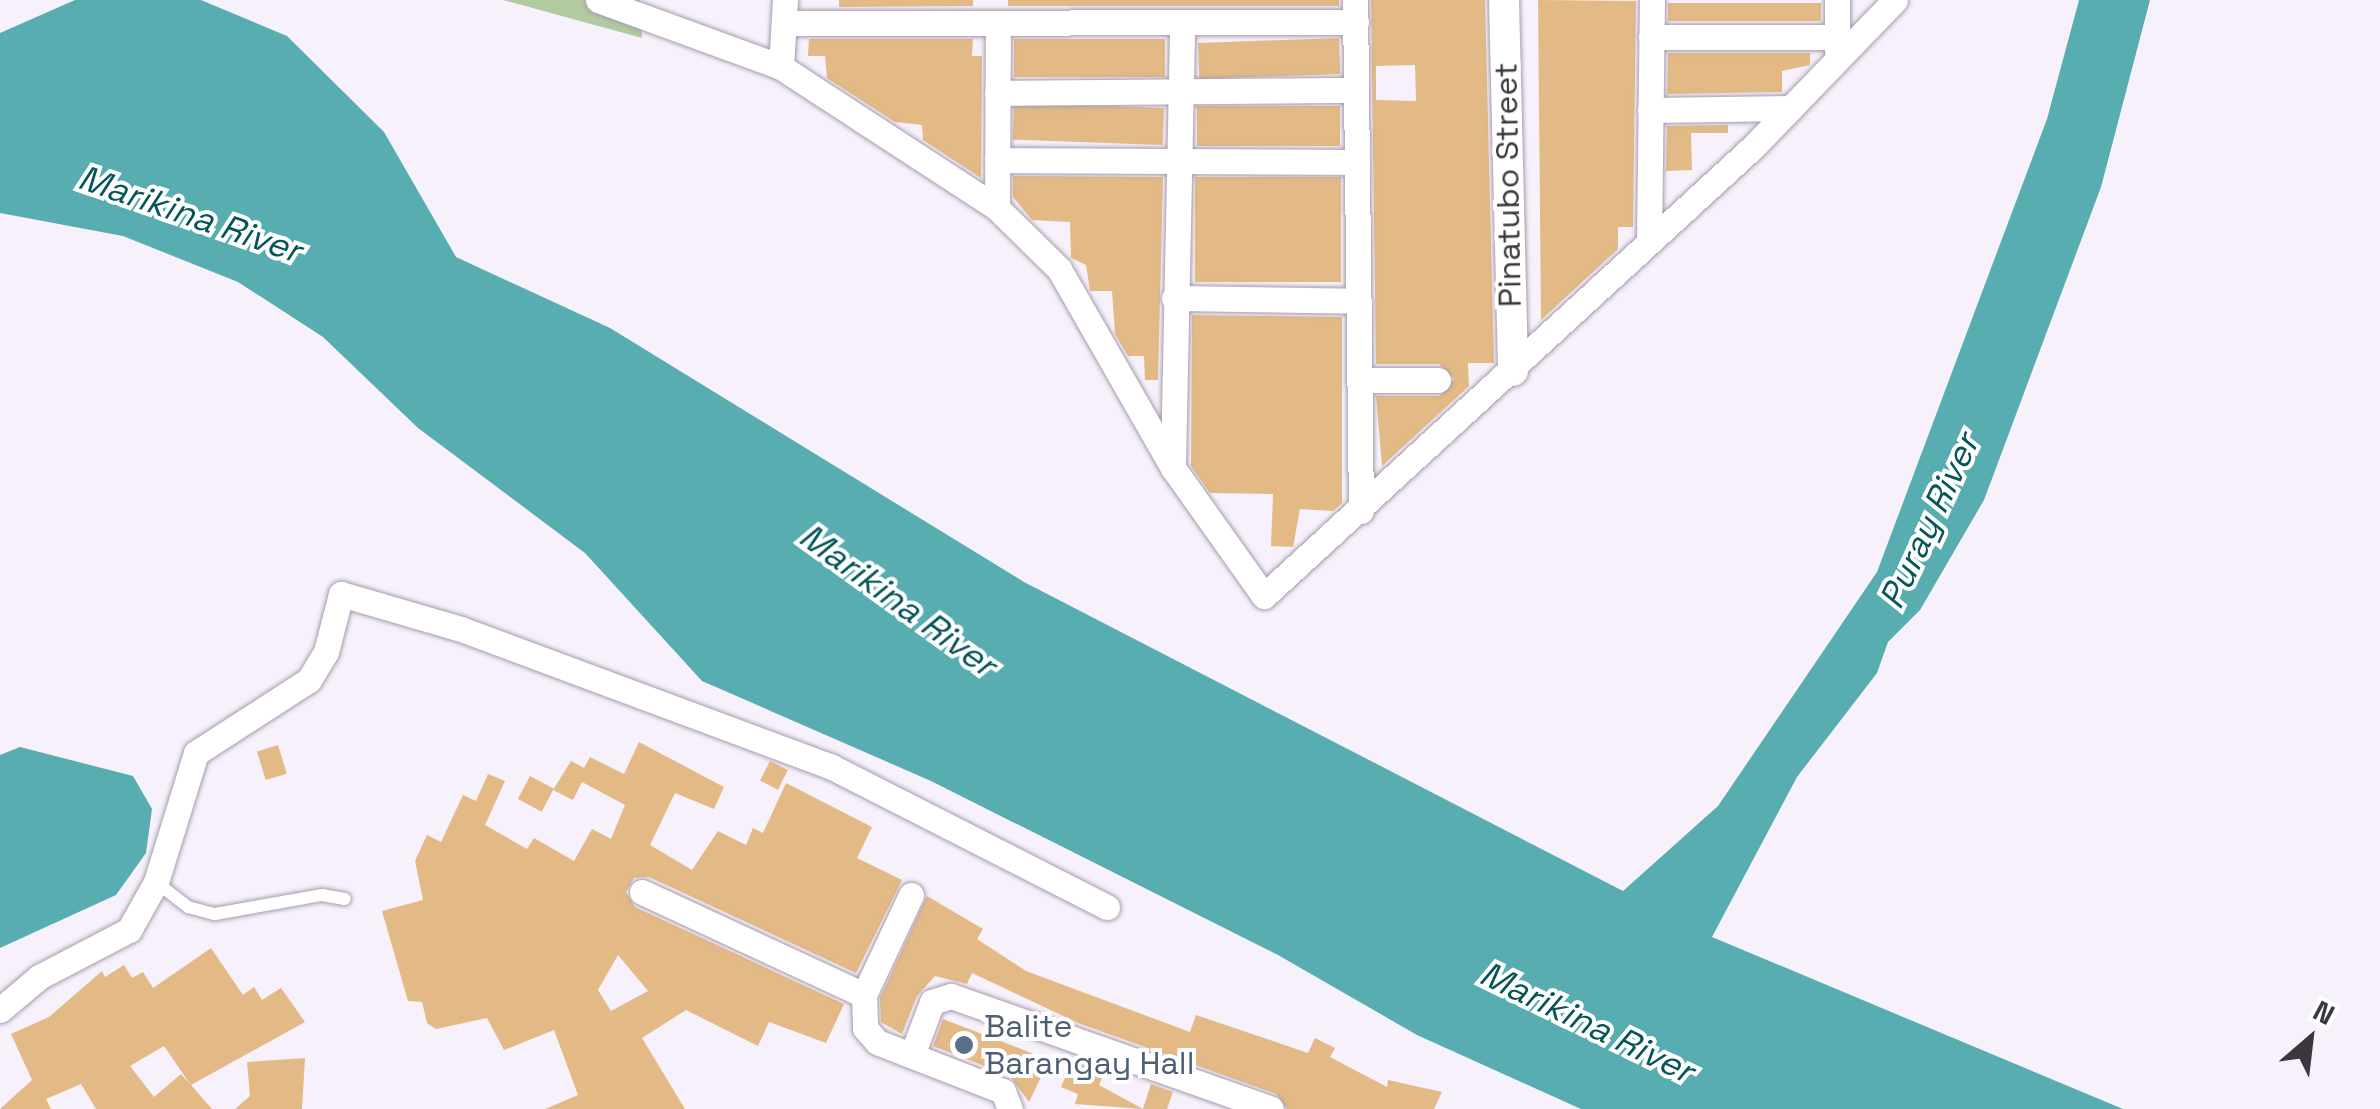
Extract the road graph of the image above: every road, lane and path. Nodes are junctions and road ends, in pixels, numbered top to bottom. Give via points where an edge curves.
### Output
1 (598, 0) edge
2 (1504, 0) edge
3 (1652, 0) edge
4 (1837, 0) edge
5 (1895, 0) edge
6 (652, 9) edge
7 (786, 11) edge
8 (867, 11) edge
9 (1076, 11) edge
10 (1141, 11) edge
11 (1216, 11) edge
12 (1356, 11) edge
13 (938, 12) edge
14 (1003, 15) edge
15 (1182, 22) junction
16 (1651, 37) junction
17 (1837, 48) junction
18 (781, 67) junction
19 (1356, 90) junction
20 (1180, 92) junction
21 (997, 93) junction
22 (1791, 108) junction
23 (1650, 110) junction
24 (997, 160) junction
25 (1178, 162) junction
26 (1357, 162) junction
27 (997, 208) junction
28 (1649, 240) junction
29 (1174, 298) junction
30 (1359, 301) junction
31 (1513, 371) junction
32 (1360, 380) junction
33 (1438, 380) dead end
34 (1173, 468) junction
35 (1361, 511) junction
36 (156, 882) junction
37 (642, 892) dead end
38 (912, 895) dead end
39 (345, 899) dead end
40 (1107, 907) dead end
41 (864, 995) junction
42 (0, 1010) edge
43 (912, 1054) junction
44 (1010, 1109) edge
45 (1271, 1109) edge

1 - 6 street
2 - 31 street, Pinatubo Street
3 - 16 street
4 - 17 street
5 - 17 street
6 - 18 street
7 - 8 street
7 - 18 street
8 - 13 street
9 - 10 street
9 - 14 street
10 - 15 street
11 - 12 street
11 - 15 street
12 - 19 street
13 - 14 street
14 - 21 street
15 - 20 street
16 - 17 street
16 - 23 street
17 - 22 street
18 - 27 street
19 - 20 street
19 - 26 street
20 - 21 street
20 - 25 street
21 - 24 street
22 - 23 street
22 - 28 street
23 - 28 street
24 - 25 street
24 - 27 street
25 - 26 street
25 - 29 street
26 - 30 street
27 - 34 street via 1058,270
28 - 31 street
29 - 30 street
29 - 34 street
30 - 32 street
31 - 35 street
32 - 33 street
32 - 35 street
34 - 35 street via 1264,596
36 - 39 lane via 188,908 215,914 322,895
36 - 40 street via 196,754 309,680 326,652 341,594 461,629 830,766
36 - 42 street via 129,930 39,977
37 - 41 street
38 - 41 street
41 - 43 street via 865,1028 877,1042
43 - 44 street via 1004,1091
43 - 45 street via 932,1002 951,996

